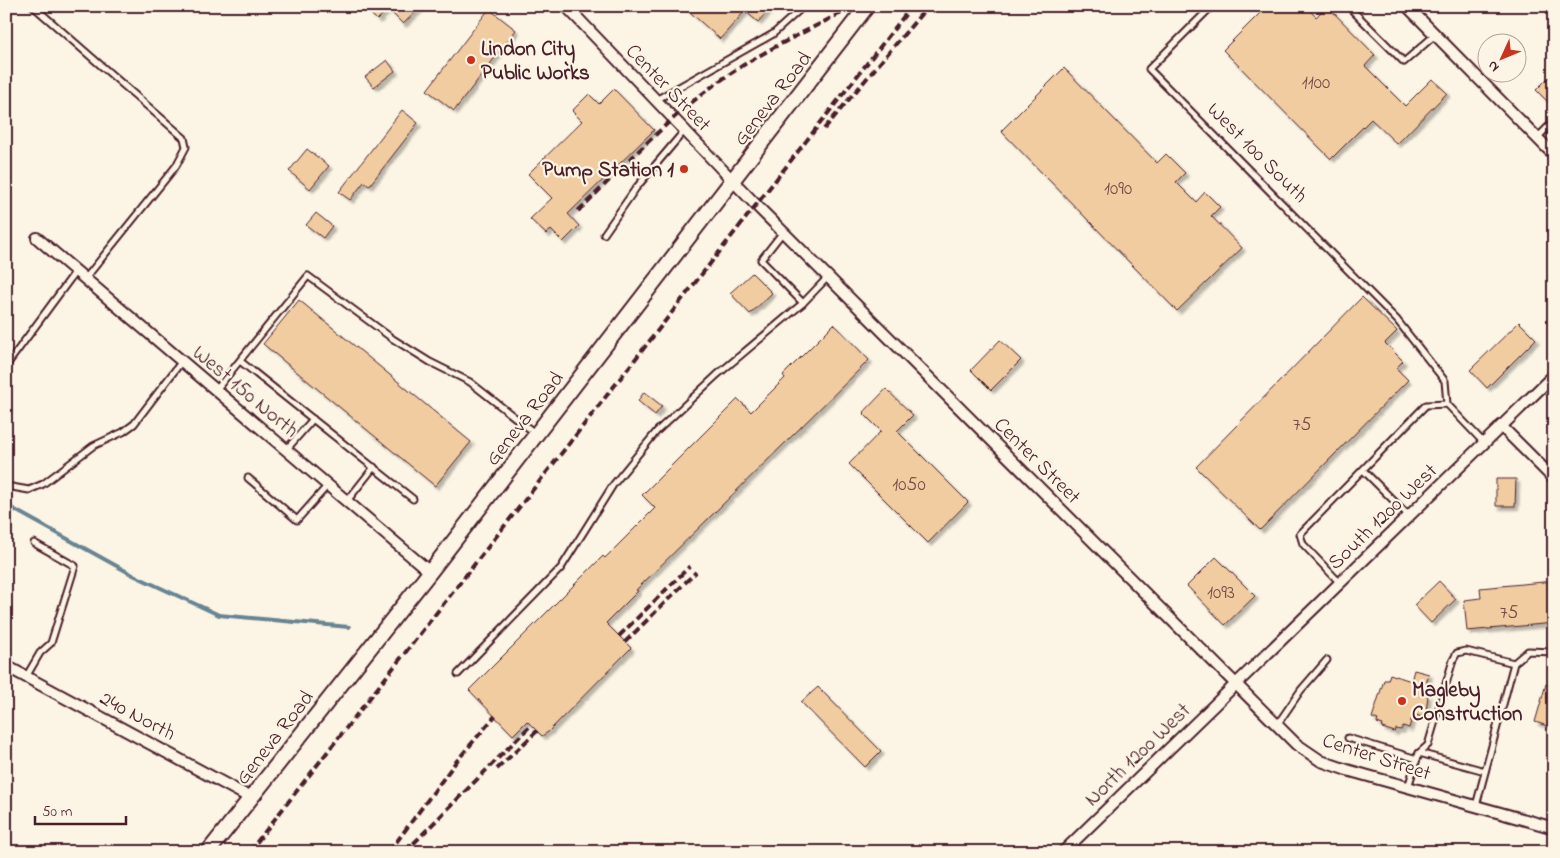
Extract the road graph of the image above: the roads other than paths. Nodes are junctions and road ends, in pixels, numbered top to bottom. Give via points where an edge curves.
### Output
1 (33, 6) edge
2 (804, 6) edge
3 (867, 6) edge
4 (1212, 6) edge
5 (1348, 6) edge
6 (1407, 6) edge
7 (567, 7) edge
8 (1435, 35) junction
9 (656, 100) junction
10 (1554, 121) edge
11 (685, 130) junction
12 (1537, 138) junction
13 (1554, 155) edge
14 (733, 181) junction
15 (783, 232) junction
16 (604, 234) dead end
17 (37, 238) dead end
18 (76, 271) junction
19 (828, 277) junction
20 (85, 279) junction
21 (803, 303) junction
22 (182, 361) junction
23 (240, 361) junction
24 (6, 366) edge
25 (1553, 377) edge
26 (216, 390) junction
27 (1447, 404) junction
28 (313, 419) junction
29 (1502, 426) junction
30 (537, 434) junction
31 (1484, 442) junction
32 (286, 450) junction
33 (374, 467) junction
34 (1364, 470) junction
35 (248, 478) dead end
36 (1554, 479) edge
37 (328, 485) junction
38 (6, 486) edge
39 (413, 499) dead end
40 (347, 501) junction
41 (1409, 516) junction
42 (34, 544) dead end
43 (430, 572) junction
44 (1340, 583) junction
45 (1554, 652) edge
46 (1327, 660) dead end
47 (1514, 663) junction
48 (6, 666) edge
49 (458, 674) dead end
50 (26, 677) junction
51 (1236, 683) junction
52 (1277, 724) junction
53 (1348, 738) dead end
54 (1418, 756) junction
55 (1485, 771) junction
56 (1408, 787) junction
57 (251, 798) junction
58 (1476, 806) junction
59 (1554, 828) edge
60 (208, 852) edge
61 (1063, 852) edge

1 - 20 lane via 184,138 186,147 176,166
2 - 9 lane via 773,34
3 - 14 main road, Geneva Road
4 - 27 lane, West 100 South via 1149,69 1397,320 1445,381
5 - 8 lane via 1404,62
6 - 8 street
7 - 9 street, Center Street
8 - 12 street
9 - 11 street, Center Street
10 - 12 lane
11 - 14 street, Center Street
11 - 16 lane via 636,188
12 - 13 street
14 - 15 street, Center Street
14 - 30 main road, Geneva Road
15 - 19 street, Center Street
15 - 21 lane via 761,260
17 - 18 street, West 150 North
18 - 20 street, West 150 North
18 - 24 lane
19 - 21 lane
19 - 51 street, Center Street
20 - 22 street, West 150 North
21 - 49 lane via 657,431 614,485 561,568
22 - 26 street, West 150 North
22 - 38 lane via 134,424 123,432 93,446 44,484 29,490
23 - 26 lane
23 - 28 lane
23 - 30 lane via 308,276 394,339 470,382
25 - 29 street, South 1200 West
26 - 32 street, West 150 North
27 - 31 lane
27 - 34 lane via 1426,406
28 - 32 lane
28 - 33 lane
29 - 31 street, South 1200 West
29 - 36 street
30 - 43 main road, Geneva Road
31 - 41 street, South 1200 West
32 - 37 street, West 150 North
33 - 39 lane
33 - 40 lane
34 - 41 lane
34 - 44 lane via 1300,534 1303,544
35 - 37 lane via 298,520
37 - 40 street, West 150 North
40 - 43 street, West 150 North
41 - 44 street, South 1200 West
42 - 50 lane via 75,566 52,643 40,653
43 - 57 main road, Geneva Road
44 - 51 street, South 1200 West
45 - 47 lane via 1528,651
46 - 52 lane via 1300,690
47 - 54 lane via 1466,651 1456,653 1428,745
47 - 55 lane
48 - 50 street, 240 North
50 - 57 street, 240 North
51 - 52 street, Center Street
51 - 61 street, North 1200 West
52 - 56 street, Center Street via 1296,744 1321,761
53 - 54 lane
54 - 55 lane
54 - 56 lane
55 - 58 lane
56 - 58 street, Center Street
57 - 60 main road, Geneva Road
58 - 59 street, Center Street

